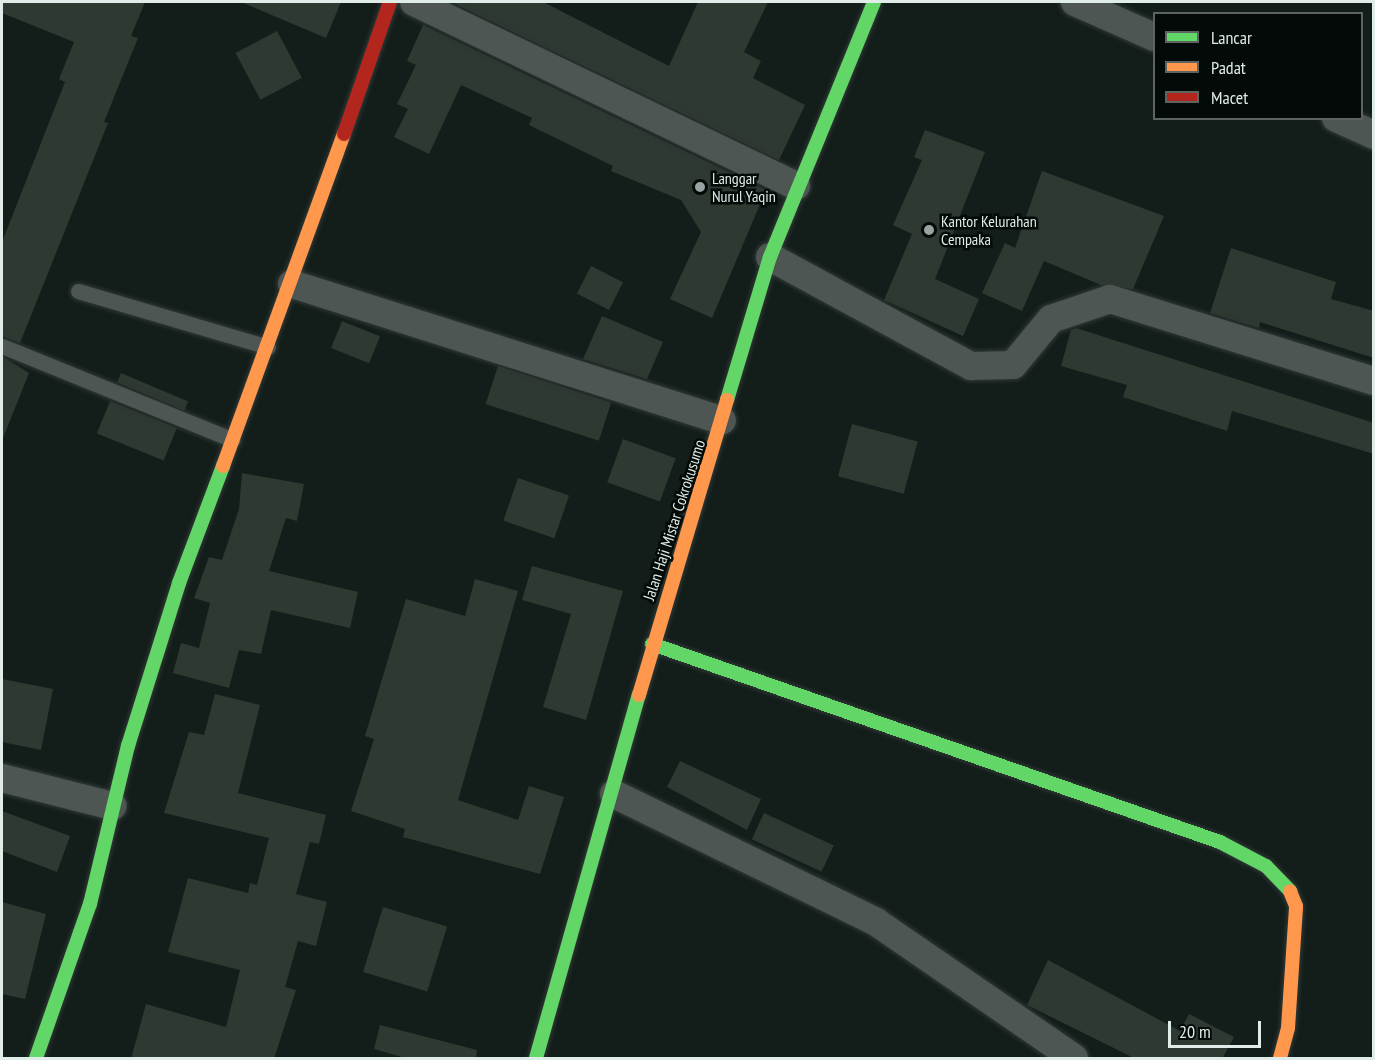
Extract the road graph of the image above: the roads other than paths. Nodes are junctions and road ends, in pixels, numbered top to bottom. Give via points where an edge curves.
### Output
1 (390, 2) edge
2 (414, 2) edge
3 (874, 2) edge
4 (1076, 2) edge
5 (1153, 36) edge
6 (1340, 120) edge
7 (1374, 135) edge
8 (795, 186) junction
9 (770, 257) junction
10 (292, 284) junction
11 (78, 291) dead end
12 (2, 346) edge
13 (268, 347) junction
14 (1374, 381) edge
15 (722, 420) junction
16 (233, 440) junction
17 (652, 644) junction
18 (2, 778) edge
19 (614, 794) junction
20 (113, 806) junction
21 (36, 1059) edge
22 (536, 1059) edge
23 (1074, 1059) edge
24 (1280, 1059) edge

1 - 10 street
2 - 8 street
3 - 8 street, Jalan Haji Mistar Cokrokusumo
4 - 5 street
6 - 7 street
8 - 9 street, Jalan Haji Mistar Cokrokusumo
9 - 14 street via 971,366 1013,366 1051,319 1110,299
9 - 15 street, Jalan Haji Mistar Cokrokusumo
10 - 13 street
10 - 15 street
11 - 13 lane
12 - 16 lane
13 - 16 street
15 - 17 street, Jalan Haji Mistar Cokrokusumo
16 - 20 street via 179,583
17 - 19 street, Jalan Haji Mistar Cokrokusumo
17 - 24 street via 941,749 1220,842 1266,866 1287,883 1296,906 1288,1028
18 - 20 street
19 - 22 street, Jalan Haji Mistar Cokrokusumo
19 - 23 street via 876,922
20 - 21 street via 90,904

